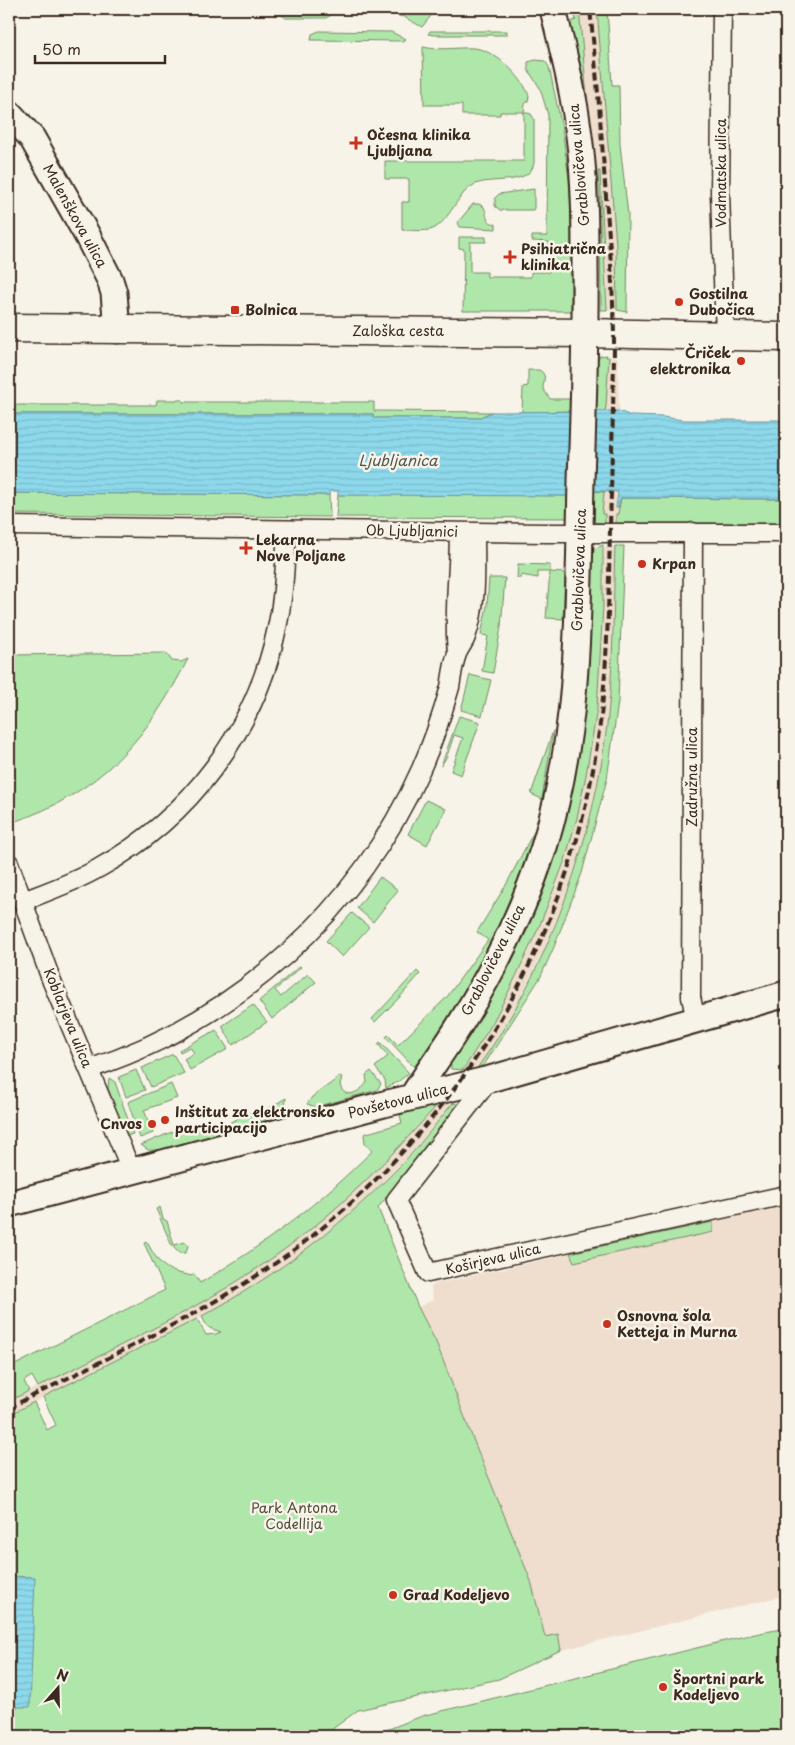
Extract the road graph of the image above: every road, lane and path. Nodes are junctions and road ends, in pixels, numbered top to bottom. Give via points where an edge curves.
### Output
1 (554, 9) edge
2 (722, 9) edge
3 (9, 113) edge
4 (9, 328) edge
5 (118, 330) junction
6 (586, 332) junction
7 (725, 336) junction
8 (786, 337) edge
9 (9, 526) edge
10 (286, 530) junction
11 (467, 532) junction
12 (693, 532) junction
13 (580, 533) junction
14 (786, 533) edge
15 (9, 863) edge
16 (23, 901) junction
17 (786, 994) edge
18 (696, 1021) junction
19 (89, 1069) junction
20 (490, 1079) junction
21 (412, 1097) junction
22 (132, 1172) junction
23 (786, 1195) edge
24 (9, 1204) edge

1 - 6 street, Grablovičeva ulica via 579,138 585,225
2 - 7 street, Vodmatska ulica via 720,193
3 - 5 street, Malenškova ulica via 32,138 110,280
4 - 5 main road, Zaloška cesta
5 - 6 main road, Zaloška cesta
6 - 7 main road, Zaloška cesta
6 - 13 street, Grablovičeva ulica
7 - 8 main road, Zaloška cesta
9 - 10 street, Ob Ljubljanici
10 - 11 street, Ob Ljubljanici
10 - 16 street via 282,598 269,659 250,709 220,760 188,799 138,843 91,872
11 - 13 street, Ob Ljubljanici
11 - 19 street via 472,610 466,638 457,654 438,727 427,755 408,797 377,850 329,913 284,958 246,988 220,1007 150,1046
12 - 13 street, Ob Ljubljanici
12 - 14 street, Ob Ljubljanici
12 - 18 street, Zadružna ulica via 691,997
13 - 21 street, Grablovičeva ulica via 577,633 569,727 559,791 544,847 526,897 499,955
15 - 16 street, Koblarjeva ulica
16 - 19 street, Koblarjeva ulica via 52,982
17 - 18 street, Povšetova ulica
18 - 20 street, Povšetova ulica
19 - 22 street, Koblarjeva ulica
20 - 21 street, Povšetova ulica
20 - 23 street, Koširjeva ulica via 396,1200 428,1273
21 - 22 street, Povšetova ulica
22 - 24 street, Povšetova ulica

